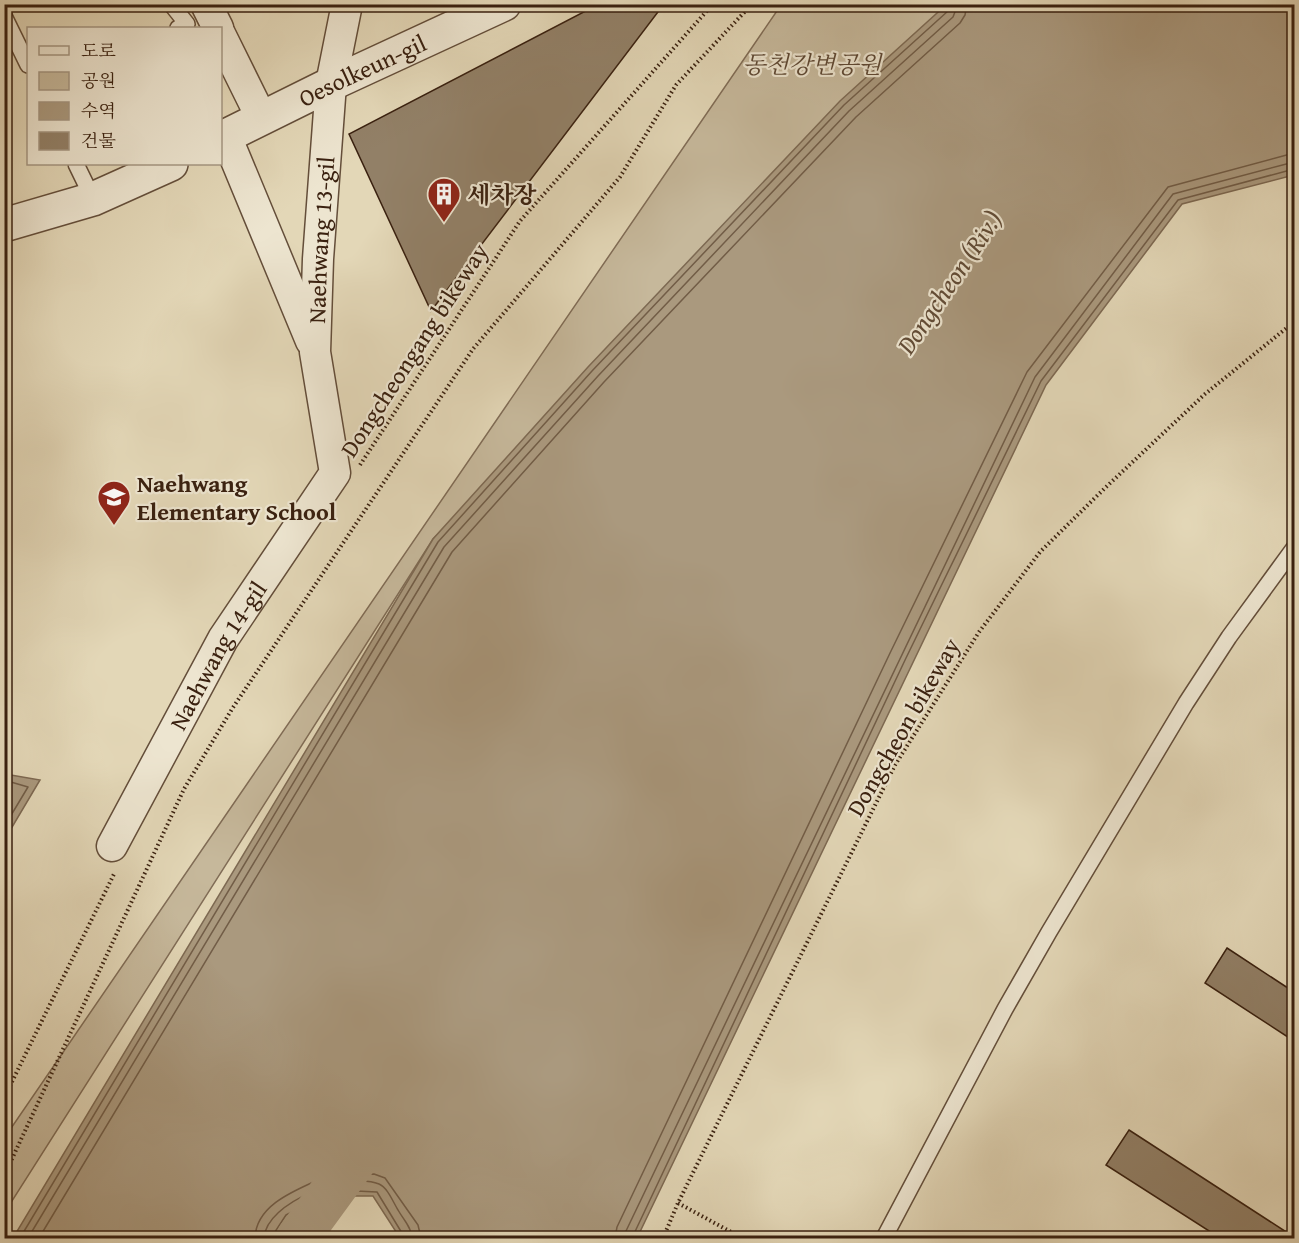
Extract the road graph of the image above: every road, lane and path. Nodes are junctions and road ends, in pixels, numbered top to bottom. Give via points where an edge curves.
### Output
1 (171, 4) edge
2 (206, 4) edge
3 (347, 4) edge
4 (504, 4) edge
5 (713, 4) edge
6 (752, 4) edge
7 (4, 16) edge
8 (180, 27) edge
9 (218, 27) edge
10 (222, 38) edge
11 (27, 63) edge
12 (331, 84) junction
13 (262, 119) junction
14 (223, 137) edge
15 (76, 165) edge
16 (169, 165) edge
17 (93, 199) junction
18 (4, 225) edge
19 (1294, 322) edge
20 (315, 352) junction
21 (344, 474) junction
22 (1294, 548) edge
23 (114, 858) joint
24 (4, 1098) edge
25 (4, 1176) edge
26 (678, 1203) junction
27 (663, 1239) edge
28 (742, 1239) edge
29 (884, 1239) edge

1 - 8 lane via 187,24
2 - 9 street
3 - 12 street, Naehwang 13-gil
4 - 12 street, Oesolkeun-gil
5 - 21 path, Dongcheongang bikeway via 520,221
6 - 25 path via 676,85 620,177 473,349 232,709 184,789
7 - 11 lane
10 - 13 street
12 - 13 street, Oesolkeun-gil
12 - 20 street, Naehwang 13-gil
13 - 14 street, Oesolkeun-gil
14 - 20 street
15 - 17 lane
16 - 17 street
17 - 18 street
19 - 26 path, Dongcheon bikeway via 1204,394 1089,503 1040,552 980,632 895,765
20 - 21 street, Naehwang 13-gil
21 - 23 street, Naehwang 14-gil via 223,639
22 - 29 lane via 1186,703 1049,932
23 - 24 path
26 - 27 path, Dongcheon bikeway
26 - 28 path

